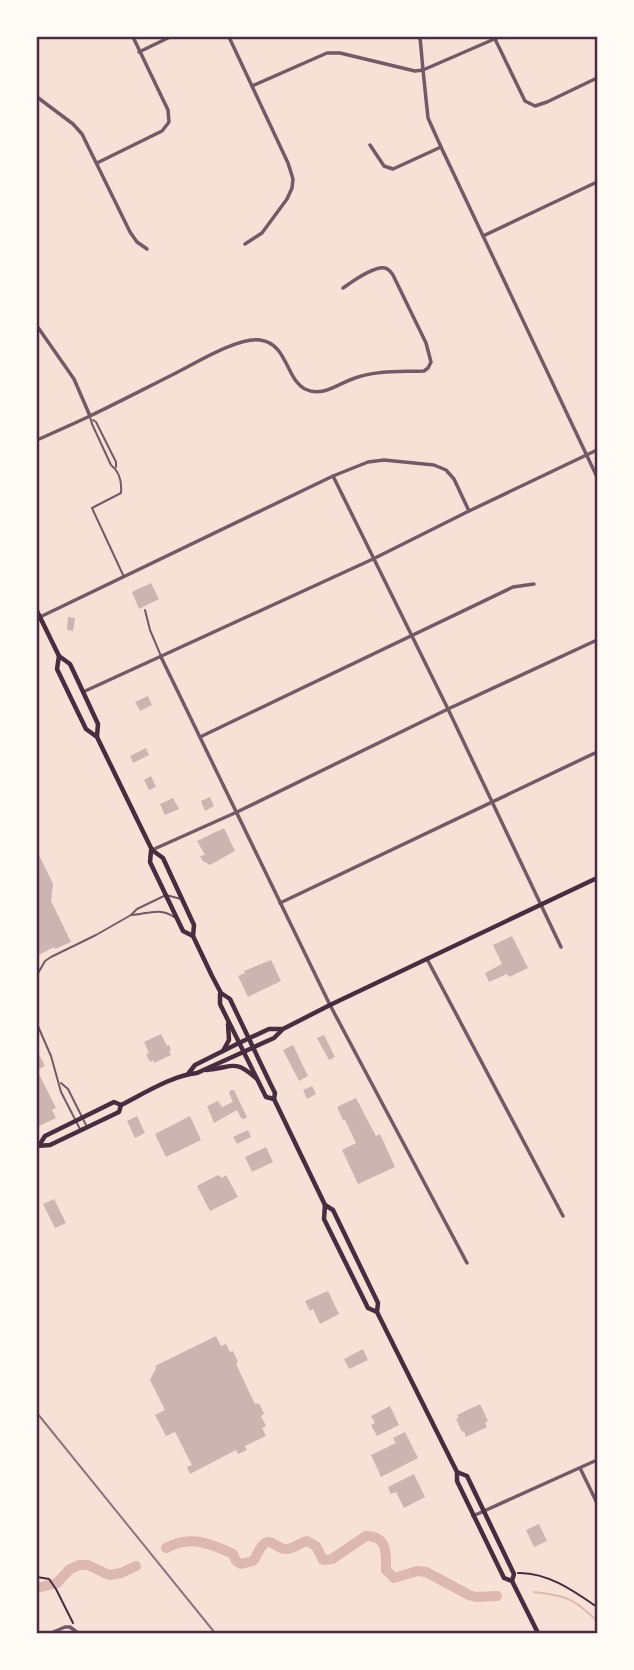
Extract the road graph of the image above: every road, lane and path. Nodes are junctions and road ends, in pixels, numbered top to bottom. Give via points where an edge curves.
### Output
1 (133, 37) edge
2 (170, 37) edge
3 (229, 37) edge
4 (420, 37) edge
5 (497, 38) edge
6 (139, 52) junction
7 (423, 70) junction
8 (597, 78) edge
9 (253, 86) junction
10 (37, 97) edge
11 (370, 145) dead end
12 (441, 147) junction
13 (97, 163) junction
14 (597, 182) edge
15 (483, 236) junction
16 (246, 244) dead end
17 (147, 249) dead end
18 (343, 288) dead end
19 (37, 326) edge
20 (91, 418) junction
21 (37, 440) edge
22 (597, 450) edge
23 (587, 455) junction
24 (333, 476) junction
25 (597, 477) edge
26 (469, 511) junction
27 (373, 559) junction
28 (124, 577) junction
29 (534, 584) dead end
30 (145, 610) dead end
31 (37, 611) edge
32 (40, 617) junction
33 (411, 635) junction
34 (597, 640) edge
35 (59, 656) junction
36 (161, 657) junction
37 (83, 692) junction
38 (448, 709) junction
39 (97, 737) junction
40 (199, 738) junction
41 (597, 752) edge
42 (492, 802) junction
43 (237, 812) junction
44 (152, 850) junction
45 (597, 878) edge
46 (166, 895) junction
47 (182, 900) junction
48 (280, 903) junction
49 (541, 905) junction
50 (131, 915) junction
51 (178, 920) junction
52 (193, 936) junction
53 (561, 947) dead end
54 (427, 959) junction
55 (37, 975) edge
56 (220, 993) junction
57 (330, 1005) junction
58 (228, 1019) junction
59 (37, 1024) edge
60 (283, 1030) junction
61 (249, 1039) junction
62 (239, 1043) junction
63 (253, 1048) junction
64 (223, 1051) junction
65 (244, 1052) junction
66 (202, 1071) junction
67 (188, 1074) junction
68 (257, 1079) junction
69 (60, 1082) junction
70 (274, 1099) junction
71 (121, 1105) junction
72 (83, 1118) junction
73 (76, 1121) junction
74 (87, 1127) junction
75 (80, 1130) junction
76 (38, 1145) edge
77 (325, 1205) junction
78 (563, 1216) dead end
79 (467, 1263) dead end
80 (377, 1312) junction
81 (597, 1460) edge
82 (580, 1468) junction
83 (457, 1472) junction
84 (597, 1503) edge
85 (484, 1511) junction
86 (473, 1516) junction
87 (517, 1573) dead end
88 (37, 1577) edge
89 (512, 1581) junction
90 (597, 1606) edge
91 (76, 1631) edge
92 (51, 1633) edge
93 (538, 1633) edge

1 - 6 street
2 - 6 street
3 - 9 street
4 - 7 street
5 - 7 street
5 - 8 street via 525,101 535,106
6 - 13 street via 168,110 169,122 162,131
7 - 9 street via 327,53
7 - 12 street via 428,118
9 - 16 street via 293,179 287,199 262,233
10 - 13 street via 73,124
11 - 12 street via 384,166 393,169
12 - 15 street
13 - 17 street via 130,232
14 - 15 street
15 - 23 street
18 - 20 street via 358,277 389,270 426,343 428,368 372,373 316,392 296,381 274,346 261,340 247,341
19 - 20 street via 74,379
20 - 21 street
20 - 28 lane via 121,479 121,493 92,508
22 - 23 street
23 - 25 street
23 - 26 street
24 - 26 street via 384,460 434,465 454,479
24 - 27 street
24 - 28 street
26 - 27 street
27 - 33 street
27 - 36 street
28 - 32 street
29 - 33 street via 513,587
30 - 36 lane
31 - 32 main road
32 - 35 main road
33 - 38 street
33 - 40 street
34 - 38 street
35 - 37 main road via 70,664
35 - 39 main road via 57,669 65,687 86,729
36 - 37 street
36 - 40 street
37 - 39 main road via 98,724
38 - 42 street
38 - 43 street
39 - 44 main road
40 - 43 street
41 - 42 street
42 - 48 street
42 - 49 street
43 - 44 street
43 - 48 street
44 - 46 main road via 150,862
44 - 47 main road via 163,858
45 - 49 main road
46 - 47 lane
46 - 50 lane
46 - 51 main road
47 - 52 main road via 194,925
48 - 57 street
49 - 53 street
49 - 54 main road
50 - 51 lane via 158,911
50 - 55 lane via 51,957
51 - 52 main road via 183,931
52 - 56 main road
54 - 57 main road
54 - 78 street
56 - 58 main road
56 - 61 main road via 230,999
57 - 60 main road
57 - 79 street
58 - 62 main road
58 - 64 main road via 230,1034
59 - 69 lane
60 - 61 main road via 269,1029
60 - 63 main road
61 - 62 main road
61 - 63 main road
62 - 64 main road
62 - 65 main road
63 - 65 main road
63 - 70 main road
64 - 67 main road via 195,1065
65 - 66 main road
65 - 68 main road
66 - 67 main road
66 - 68 main road via 236,1065
67 - 71 main road
68 - 70 main road via 266,1097
69 - 72 lane
69 - 73 lane
70 - 77 main road
71 - 72 main road via 114,1102
71 - 74 main road via 118,1112
72 - 73 main road
72 - 74 lane
73 - 75 lane
73 - 76 main road via 45,1136
74 - 75 main road
75 - 76 main road via 50,1145
77 - 80 main road via 333,1210 378,1303
77 - 80 main road via 324,1219 369,1308
80 - 83 main road
81 - 82 street
82 - 84 street
82 - 85 street
83 - 85 main road via 467,1476
83 - 86 main road
85 - 86 street
85 - 89 main road via 514,1573
86 - 89 main road via 504,1578
87 - 90 path via 566,1586
88 - 91 path via 49,1579
89 - 93 main road
91 - 92 street via 65,1627

